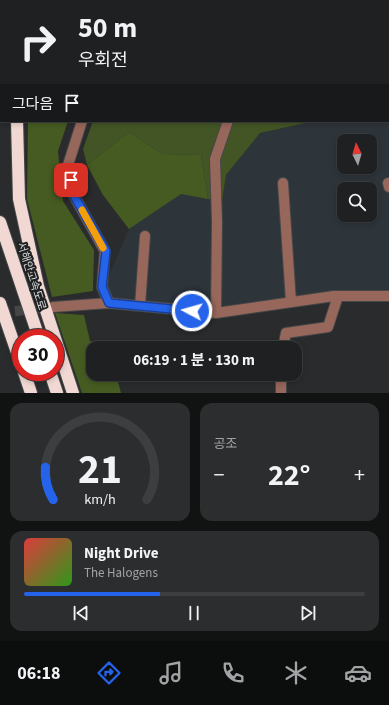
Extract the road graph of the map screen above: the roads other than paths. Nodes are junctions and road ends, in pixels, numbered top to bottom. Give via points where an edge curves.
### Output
1 (17, 122) edge
2 (82, 122) edge
3 (228, 122) edge
4 (283, 183) dead end
5 (0, 222) edge
6 (145, 236) dead end
7 (338, 296) junction
8 (389, 296) edge
9 (291, 302) junction
10 (0, 303) edge
11 (109, 303) junction
12 (140, 306) junction
13 (53, 307) tunnel mouth
14 (216, 313) junction
15 (35, 329) edge
16 (12, 338) edge
17 (284, 341) edge
18 (27, 381) edge
19 (53, 381) edge
20 (281, 381) edge
21 (31, 393) edge
22 (57, 393) edge
23 (74, 393) edge
24 (281, 393) edge

1 - 23 highway via 19,199 38,286
2 - 11 street via 68,165 73,194 106,251 102,287
3 - 14 street via 215,160 218,222
4 - 9 street
5 - 15 highway, 서해안고속도로
6 - 12 street
7 - 8 street
7 - 9 street
7 - 17 street via 328,327 286,333
9 - 14 street
10 - 16 highway
11 - 12 street
11 - 13 street
12 - 14 street
18 - 21 highway
19 - 22 highway
20 - 24 street

